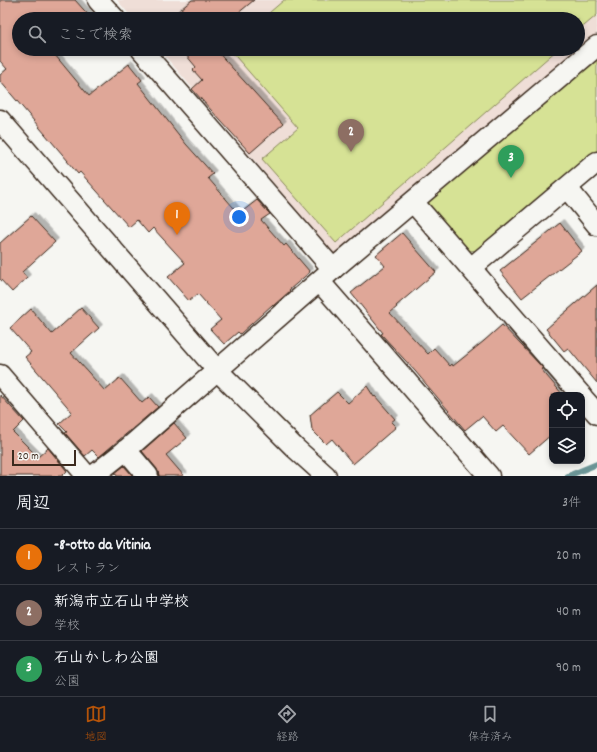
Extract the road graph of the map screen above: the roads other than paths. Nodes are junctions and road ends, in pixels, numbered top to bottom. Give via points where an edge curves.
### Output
1 (98, 0) edge
2 (109, 12) edge
3 (597, 46) edge
4 (147, 56) edge
5 (0, 120) edge
6 (597, 162) edge
7 (567, 188) junction
8 (413, 202) junction
9 (597, 224) edge
10 (471, 268) junction
11 (326, 275) junction
12 (217, 370) junction
13 (0, 375) edge
14 (578, 392) edge
15 (585, 400) edge
16 (597, 414) edge
17 (126, 450) junction
18 (87, 476) edge
19 (93, 476) edge
20 (148, 476) edge
21 (326, 476) edge
22 (489, 476) edge

1 - 2 street
3 - 8 street
4 - 11 street
5 - 12 street
6 - 7 street
7 - 9 street
7 - 10 street
8 - 10 street
8 - 11 street
10 - 14 street
11 - 12 street
11 - 22 street
12 - 17 street
12 - 21 street
13 - 18 street
15 - 16 street
17 - 19 street
17 - 20 street

